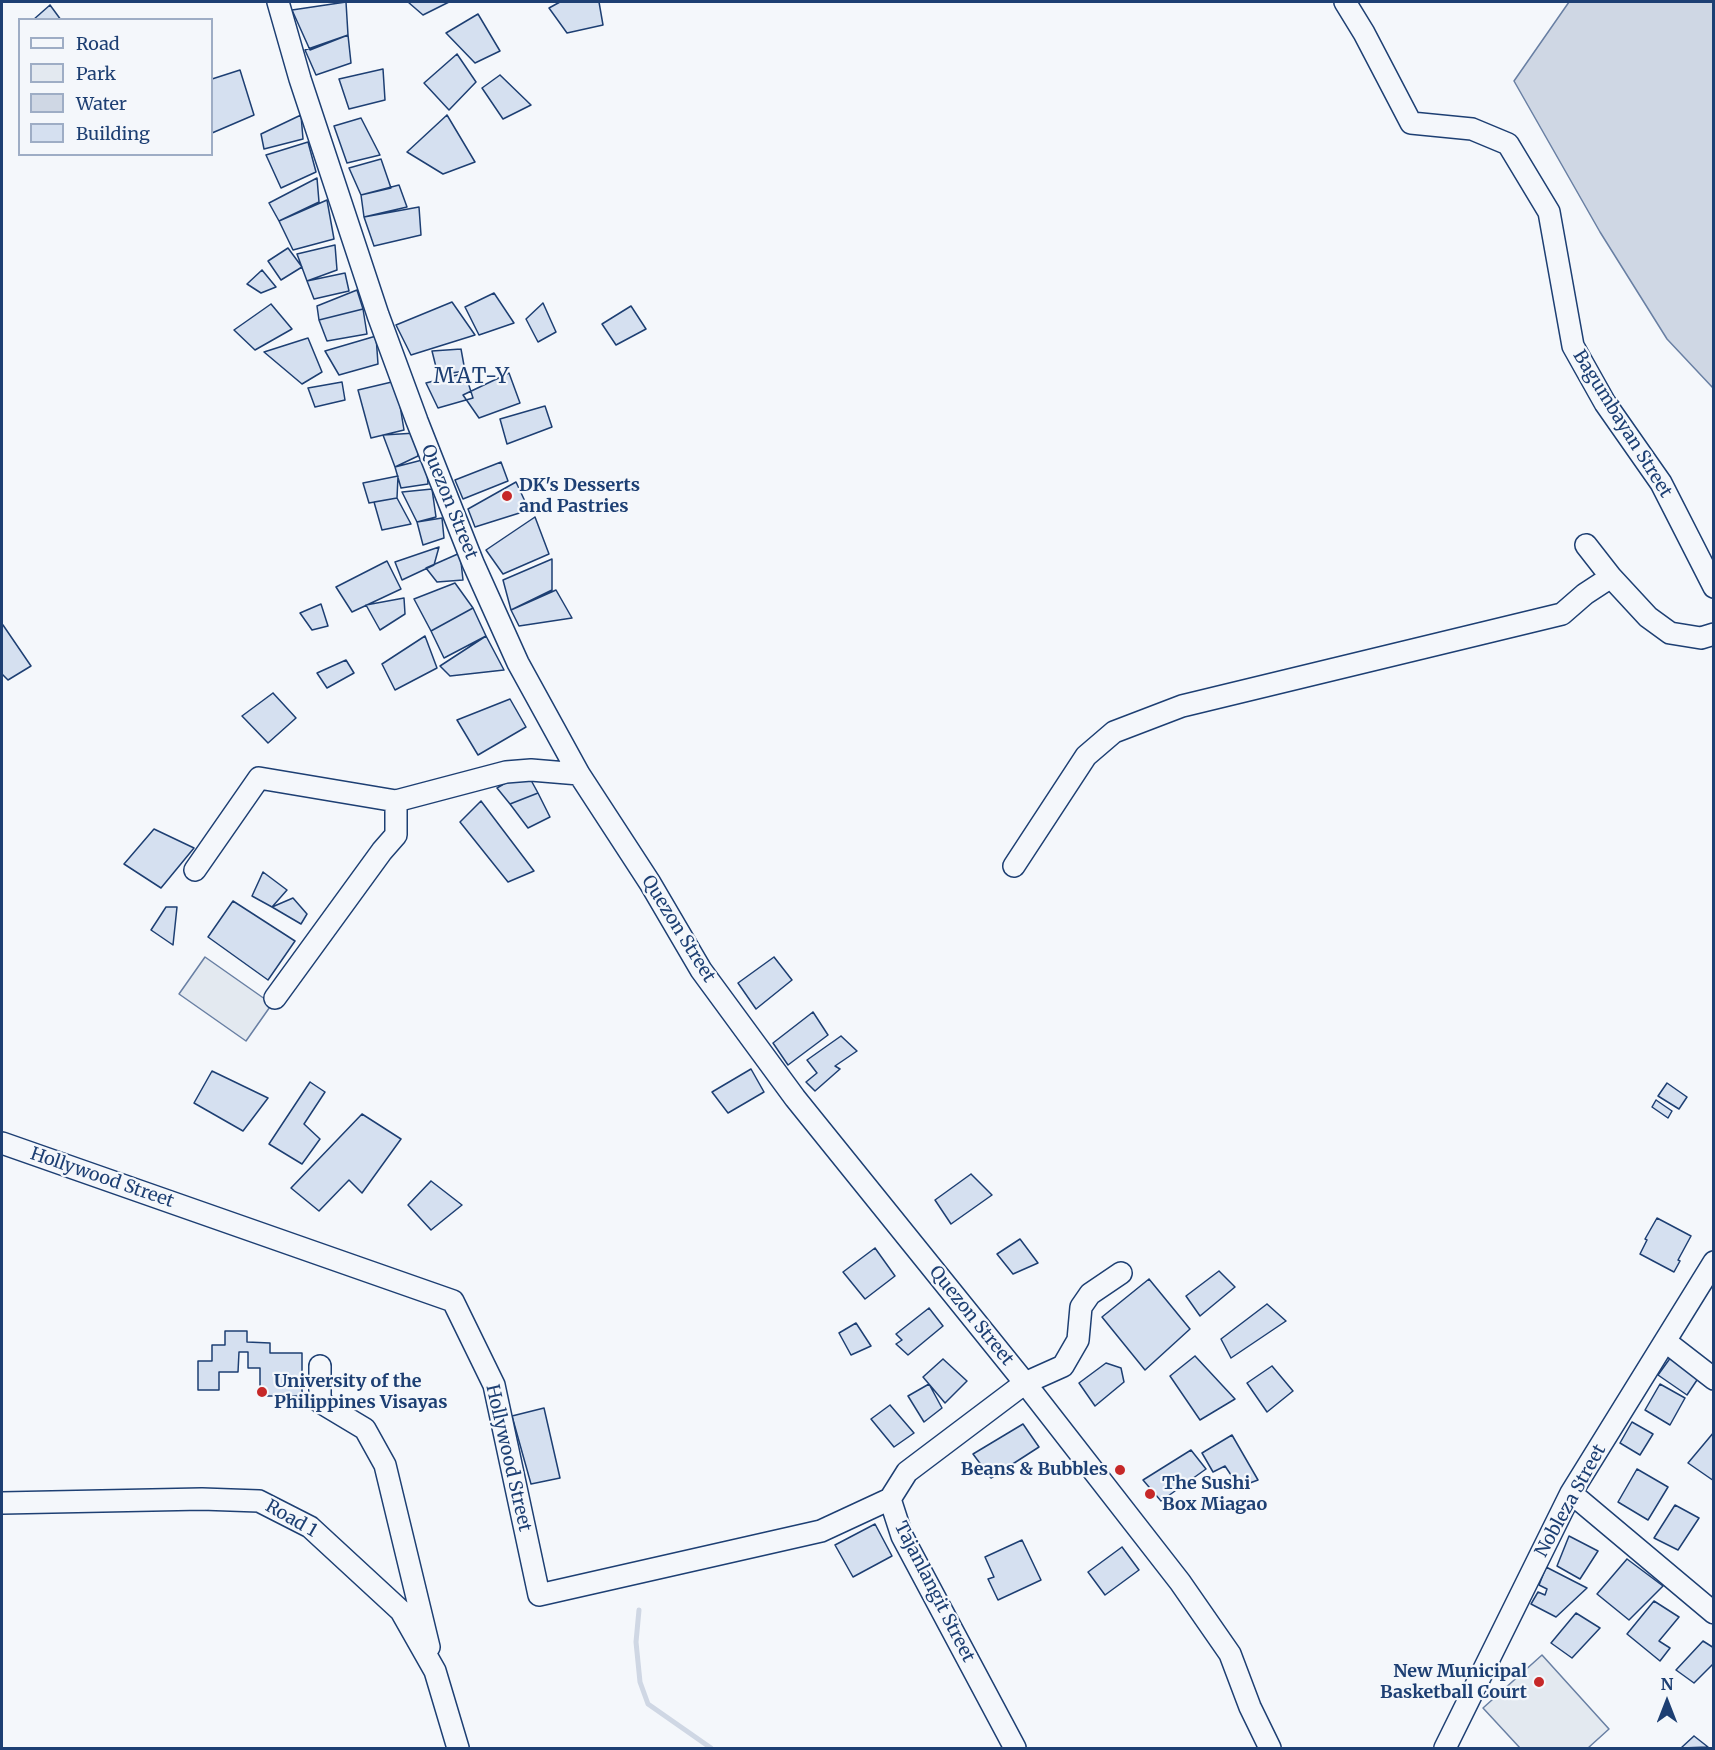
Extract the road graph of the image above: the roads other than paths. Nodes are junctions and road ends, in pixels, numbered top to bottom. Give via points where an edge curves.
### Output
1 (278, 2) edge
2 (1345, 2) edge
3 (1586, 545) dead end
4 (1611, 578) junction
5 (1713, 587) edge
6 (1713, 634) edge
7 (579, 774) junction
8 (396, 801) junction
9 (1014, 866) dead end
10 (195, 870) dead end
11 (275, 998) dead end
12 (2, 1143) edge
13 (1713, 1262) edge
14 (1121, 1273) dead end
15 (1665, 1341) junction
16 (320, 1366) dead end
17 (1713, 1379) edge
18 (1025, 1383) junction
19 (1571, 1493) junction
20 (890, 1499) junction
21 (2, 1503) edge
22 (1713, 1613) edge
23 (435, 1671) junction
24 (458, 1749) edge
25 (1015, 1749) edge
26 (1270, 1749) edge
27 (1445, 1749) edge

1 - 7 street, Quezon Street via 378,315 417,421 473,563 518,663
2 - 5 street, Bagumbayan Street via 1411,123 1472,129 1508,144 1549,212 1573,346 1605,403 1661,483
3 - 4 street
4 - 6 street via 1648,617 1670,633 1701,638
4 - 9 street via 1562,614 1182,706 1114,732 1086,756
7 - 8 street via 506,772
7 - 18 street, Quezon Street via 701,970 795,1098
8 - 10 street via 259,778
8 - 11 street via 396,835
12 - 20 street, Hollywood Street via 453,1301 494,1385 539,1595 821,1531
13 - 15 street, Nobleza Street
14 - 18 street, Tajanlangit Street via 1090,1294 1081,1306 1078,1340 1063,1366
15 - 17 street
15 - 19 street, Nobleza Street
16 - 23 street via 320,1402 365,1429 385,1465
18 - 20 street, Tajanlangit Street via 907,1472
18 - 26 street, Quezon Street via 1180,1582 1230,1654
19 - 22 street
19 - 27 street, Nobleza Street
20 - 25 street, Tajanlangit Street via 902,1536
21 - 23 street, Road 1 via 259,1501 310,1527 372,1583 400,1611
23 - 24 street, Road 1

